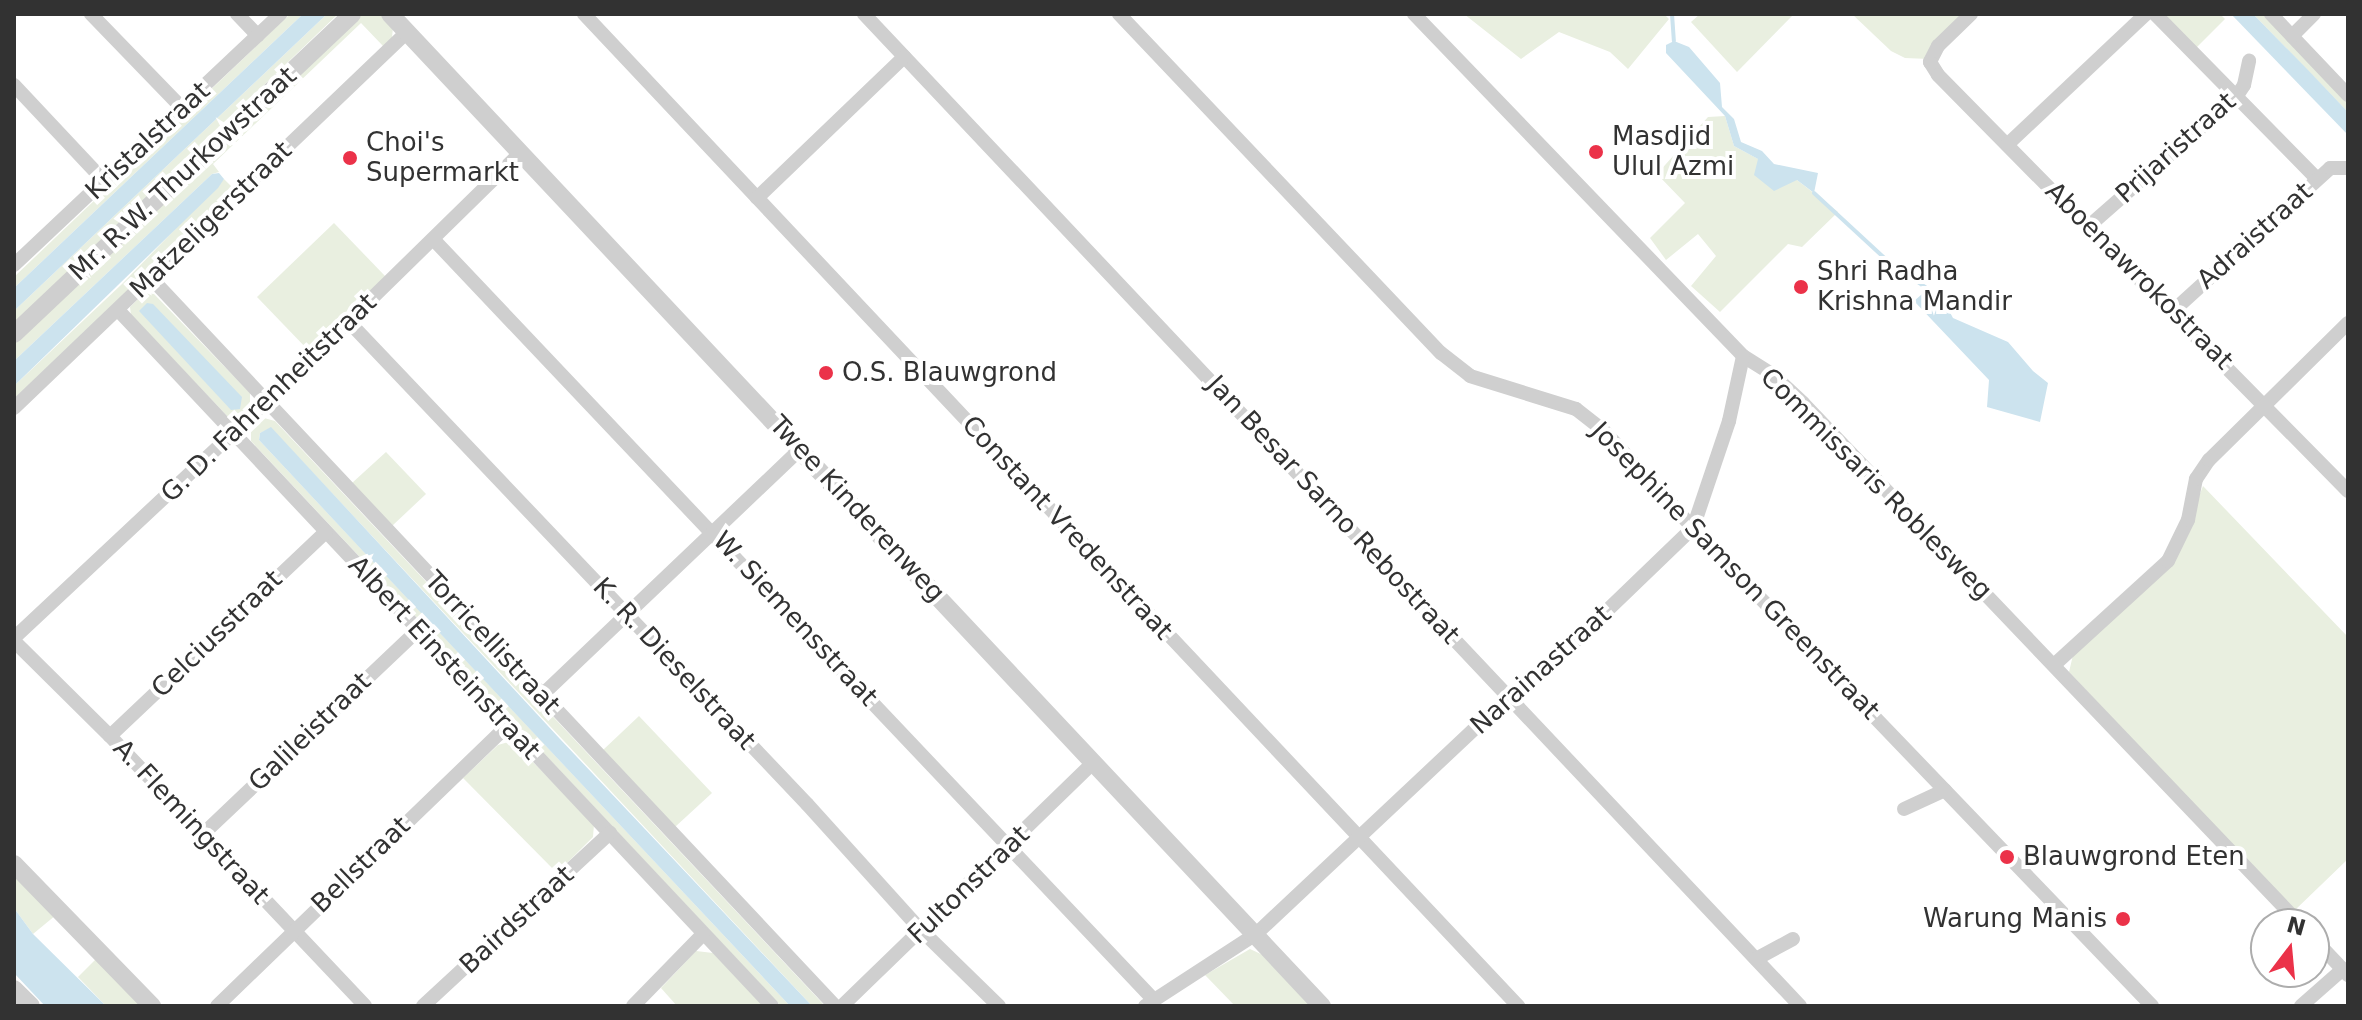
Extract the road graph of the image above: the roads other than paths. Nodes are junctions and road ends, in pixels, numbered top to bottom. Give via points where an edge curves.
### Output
1 (91, 14) edge
2 (237, 14) edge
3 (280, 14) edge
4 (352, 14) edge
5 (390, 14) edge
6 (584, 14) edge
7 (864, 14) edge
8 (1119, 14) edge
9 (1414, 14) edge
10 (1971, 14) edge
11 (2146, 14) edge
12 (2155, 14) edge
13 (2271, 14) edge
14 (2314, 14) edge
15 (407, 32) junction
16 (258, 36) junction
17 (2292, 36) junction
18 (904, 57) junction
19 (2249, 61) dead end
20 (14, 85) edge
21 (2348, 95) edge
22 (2236, 97) junction
23 (183, 109) junction
24 (2008, 144) junction
25 (521, 152) junction
26 (2344, 167) edge
27 (2317, 179) junction
28 (105, 182) junction
29 (757, 198) junction
30 (2089, 226) junction
31 (434, 240) junction
32 (14, 241) edge
33 (26, 254) junction
34 (14, 265) edge
35 (151, 278) junction
36 (118, 310) junction
37 (2172, 312) junction
38 (349, 322) junction
39 (2348, 323) edge
40 (14, 334) edge
41 (1743, 356) junction
42 (267, 401) junction
43 (2265, 404) junction
44 (14, 408) edge
45 (233, 433) junction
46 (800, 449) junction
47 (2347, 488) edge
48 (1693, 528) junction
49 (326, 532) junction
50 (713, 532) junction
51 (627, 613) junction
52 (418, 630) junction
53 (14, 640) edge
54 (2054, 665) junction
55 (541, 696) junction
56 (1513, 701) junction
57 (507, 726) junction
58 (110, 736) junction
59 (1094, 762) junction
60 (1945, 790) junction
61 (1904, 809) dead end
62 (610, 833) junction
63 (202, 835) junction
64 (1359, 840) junction
65 (1009, 847) junction
66 (14, 864) edge
67 (2285, 908) edge
68 (293, 930) junction
69 (921, 930) junction
70 (703, 934) junction
71 (1256, 934) junction
72 (1793, 939) dead end
73 (2330, 956) edge
74 (1756, 959) junction
75 (2345, 972) edge
76 (14, 989) edge
77 (1150, 1003) edge
78 (31, 1006) edge
79 (152, 1006) edge
80 (217, 1006) edge
81 (365, 1006) edge
82 (423, 1006) edge
83 (633, 1006) edge
84 (772, 1006) edge
85 (835, 1006) edge
86 (842, 1006) edge
87 (999, 1006) edge
88 (1322, 1006) edge
89 (1518, 1006) edge
90 (1800, 1006) edge
91 (2152, 1006) edge
92 (2301, 1006) edge

1 - 23 street
2 - 16 street
3 - 16 street, Kristalstraat
4 - 40 street, Mr. R.W. Thurkowstraat
5 - 15 street, Twee Kinderenweg
6 - 29 street, Constant Vredenstraat
7 - 18 street, Jan Besar Sarno Rebostraat
8 - 48 street, Josephine Samson Greenstraat via 1441,353 1470,376 1576,409 1603,430
9 - 41 street, Commissaris Roblesweg
10 - 24 street, Aboenawrokostraat via 1938,46 1930,62
11 - 24 street
12 - 22 street
13 - 17 street
14 - 17 street
15 - 25 street, Twee Kinderenweg
15 - 35 street, Matzeligerstraat
16 - 23 street, Kristalstraat
17 - 21 street
18 - 29 street
18 - 56 street, Jan Besar Sarno Rebostraat
19 - 22 street, Prijaristraat
20 - 28 street
22 - 27 street
22 - 30 street, Prijaristraat
23 - 28 street, Kristalstraat
24 - 30 street, Aboenawrokostraat
25 - 31 street, G. D. Fahrenheitstraat
25 - 46 street, Twee Kinderenweg
26 - 27 street, Adraistraat via 2330,168
27 - 37 street, Adraistraat
28 - 33 street, Kristalstraat
29 - 64 street, Constant Vredenstraat
30 - 37 street, Aboenawrokostraat
31 - 38 street, G. D. Fahrenheitstraat
31 - 50 street, W. Siemensstraat
32 - 33 street
33 - 34 street, Kristalstraat
35 - 36 street, Matzeligerstraat
35 - 42 street, Torricellistraat
36 - 44 street, Matzeligerstraat
36 - 45 street, Albert Einsteinstraat
37 - 43 street, Aboenawrokostraat
38 - 42 street, G. D. Fahrenheitstraat
38 - 51 street, K. R. Dieselstraat
39 - 43 street
41 - 48 street, Narainastraat via 1729,421
41 - 54 street, Commissaris Roblesweg via 1803,403
42 - 45 street, G. D. Fahrenheitstraat
42 - 55 street, Torricellistraat
43 - 47 street, Aboenawrokostraat
43 - 54 street via 2196,479 2188,520 2168,561
45 - 49 street, Albert Einsteinstraat
45 - 53 street, G. D. Fahrenheitstraat
46 - 50 street
46 - 59 street, Twee Kinderenweg
48 - 56 street, Narainastraat
48 - 60 street, Josephine Samson Greenstraat
49 - 52 street, Albert Einsteinstraat
49 - 58 street, Celciusstraat
50 - 51 street
50 - 65 street, W. Siemensstraat
51 - 55 street
51 - 69 street, K. R. Dieselstraat
52 - 57 street, Albert Einsteinstraat
52 - 63 street, Galileistraat
53 - 58 street, A. Flemingstraat
54 - 67 street, Commissaris Roblesweg
55 - 85 street, Torricellistraat
56 - 64 street, Narainastraat via 1503,702
56 - 74 street, Jan Besar Sarno Rebostraat
57 - 62 street, Albert Einsteinstraat
57 - 68 street, Bellstraat
58 - 63 street, A. Flemingstraat
59 - 65 street, Fultonstraat
59 - 71 street, Twee Kinderenweg
60 - 61 street
60 - 91 street, Josephine Samson Greenstraat
62 - 70 street, Albert Einsteinstraat
62 - 82 street, Bairdstraat
63 - 68 street, A. Flemingstraat
64 - 71 street, Narainastraat
64 - 89 street, Constant Vredenstraat
65 - 69 street, Fultonstraat
65 - 77 street, W. Siemensstraat
66 - 79 street
68 - 80 street, Bellstraat
68 - 81 street, A. Flemingstraat
69 - 86 street, Fultonstraat
69 - 87 street, K. R. Dieselstraat
70 - 83 street
70 - 84 street, Albert Einsteinstraat
71 - 77 street, Narainastraat
71 - 88 street, Twee Kinderenweg
72 - 74 street
73 - 75 street
74 - 90 street, Jan Besar Sarno Rebostraat
75 - 92 street
76 - 78 street

